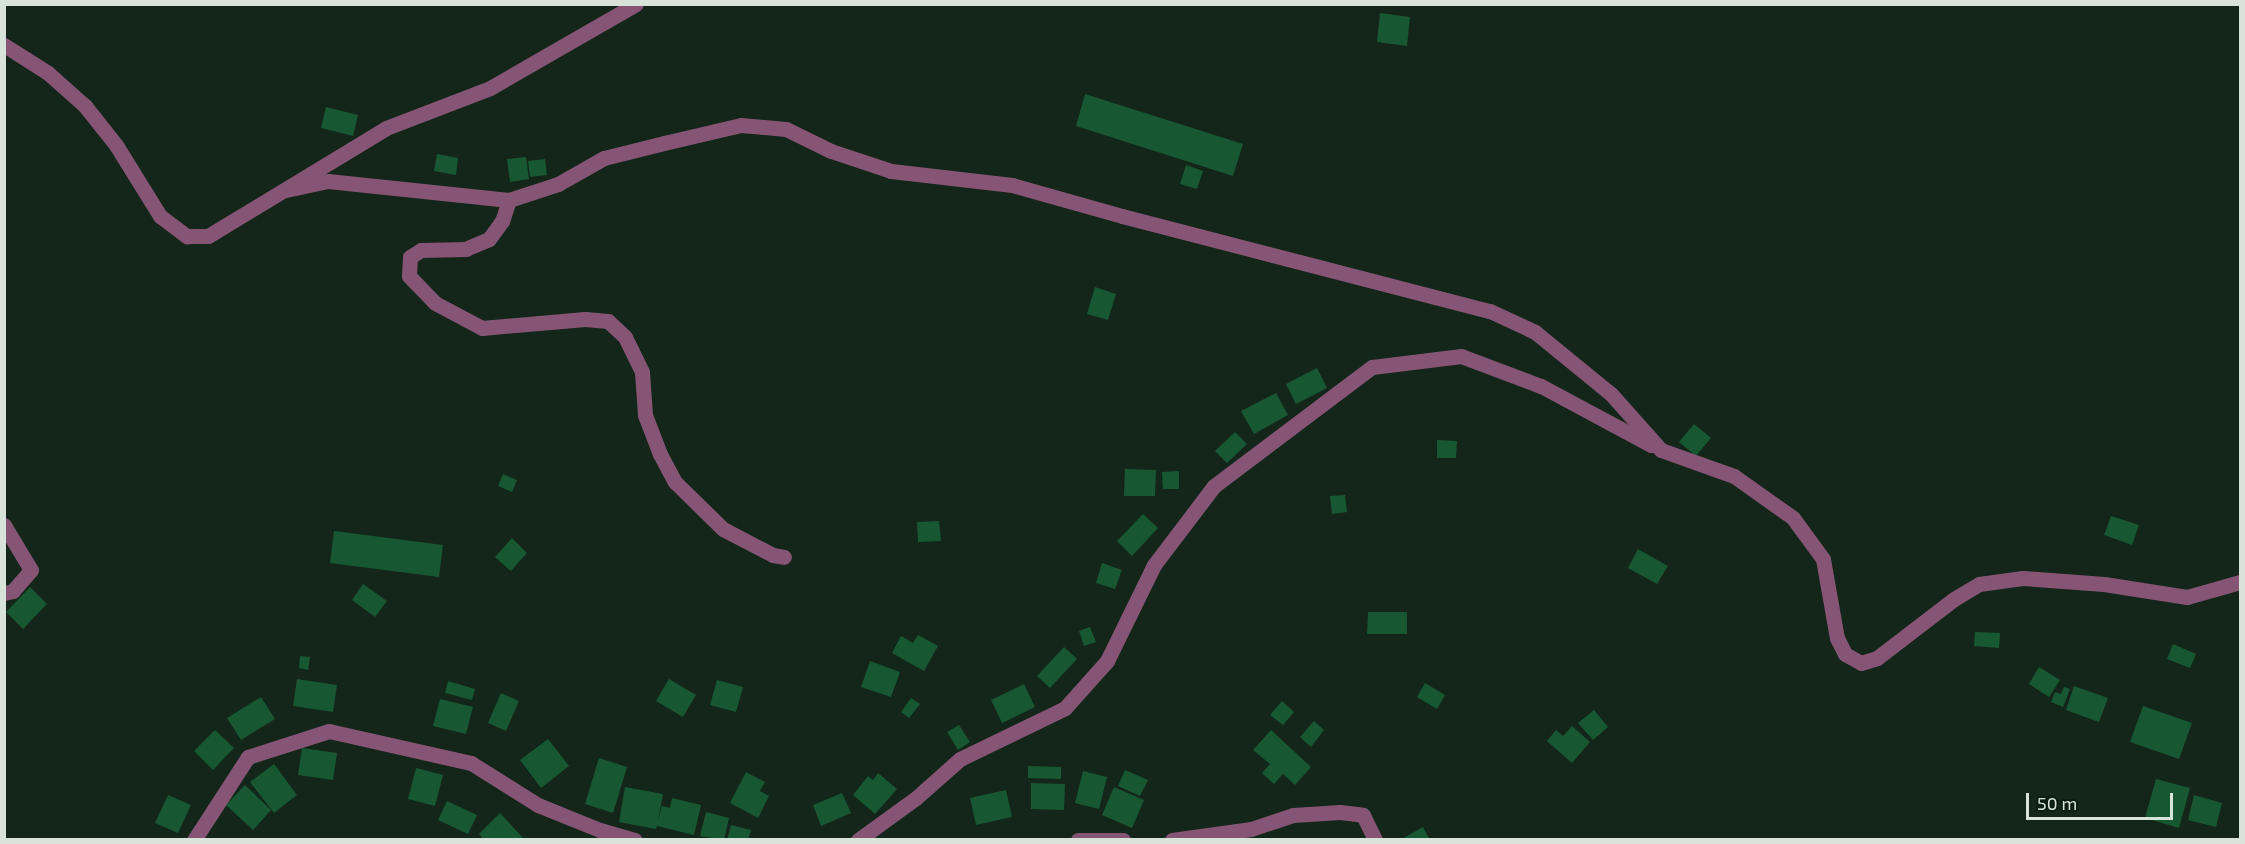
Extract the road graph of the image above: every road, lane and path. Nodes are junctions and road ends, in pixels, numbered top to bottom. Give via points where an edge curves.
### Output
1 (636, 4) edge
2 (4, 45) edge
3 (286, 190) junction
4 (509, 200) junction
5 (1661, 450) junction
6 (4, 525) edge
7 (784, 557) dead end
8 (2241, 582) edge
9 (4, 593) edge
10 (1078, 839) edge
11 (194, 840) edge
12 (635, 840) edge
13 (858, 840) edge
14 (1064, 840) edge
15 (1123, 840) edge
16 (1172, 840) edge
17 (1375, 840) edge

1 - 3 street via 490,88 386,128
2 - 3 street via 48,73 85,106 116,145 160,216 188,237 208,236
3 - 4 street via 328,181
4 - 5 street via 558,184 604,159 664,143 741,125 786,129 831,151 891,171 1012,185 1490,310 1535,332 1611,394
4 - 7 street via 502,221 489,239 466,249 421,250 410,257 409,276 435,303 482,328 585,319 608,321 625,337 642,372 645,415 675,482 723,529
5 - 8 street via 1734,476 1793,518 1823,559 1838,638 1845,654 1861,663 1877,658 1979,584 2023,578 2104,584 2187,597
5 - 13 street via 1541,386 1461,356 1372,367 1214,486 1154,565 1107,661 1065,708 960,759 916,798
6 - 9 street via 31,570 13,591
10 - 14 street
10 - 15 street
11 - 12 street via 248,757 329,731 471,764 538,805
16 - 17 street via 1251,829 1293,815 1340,812 1363,814

